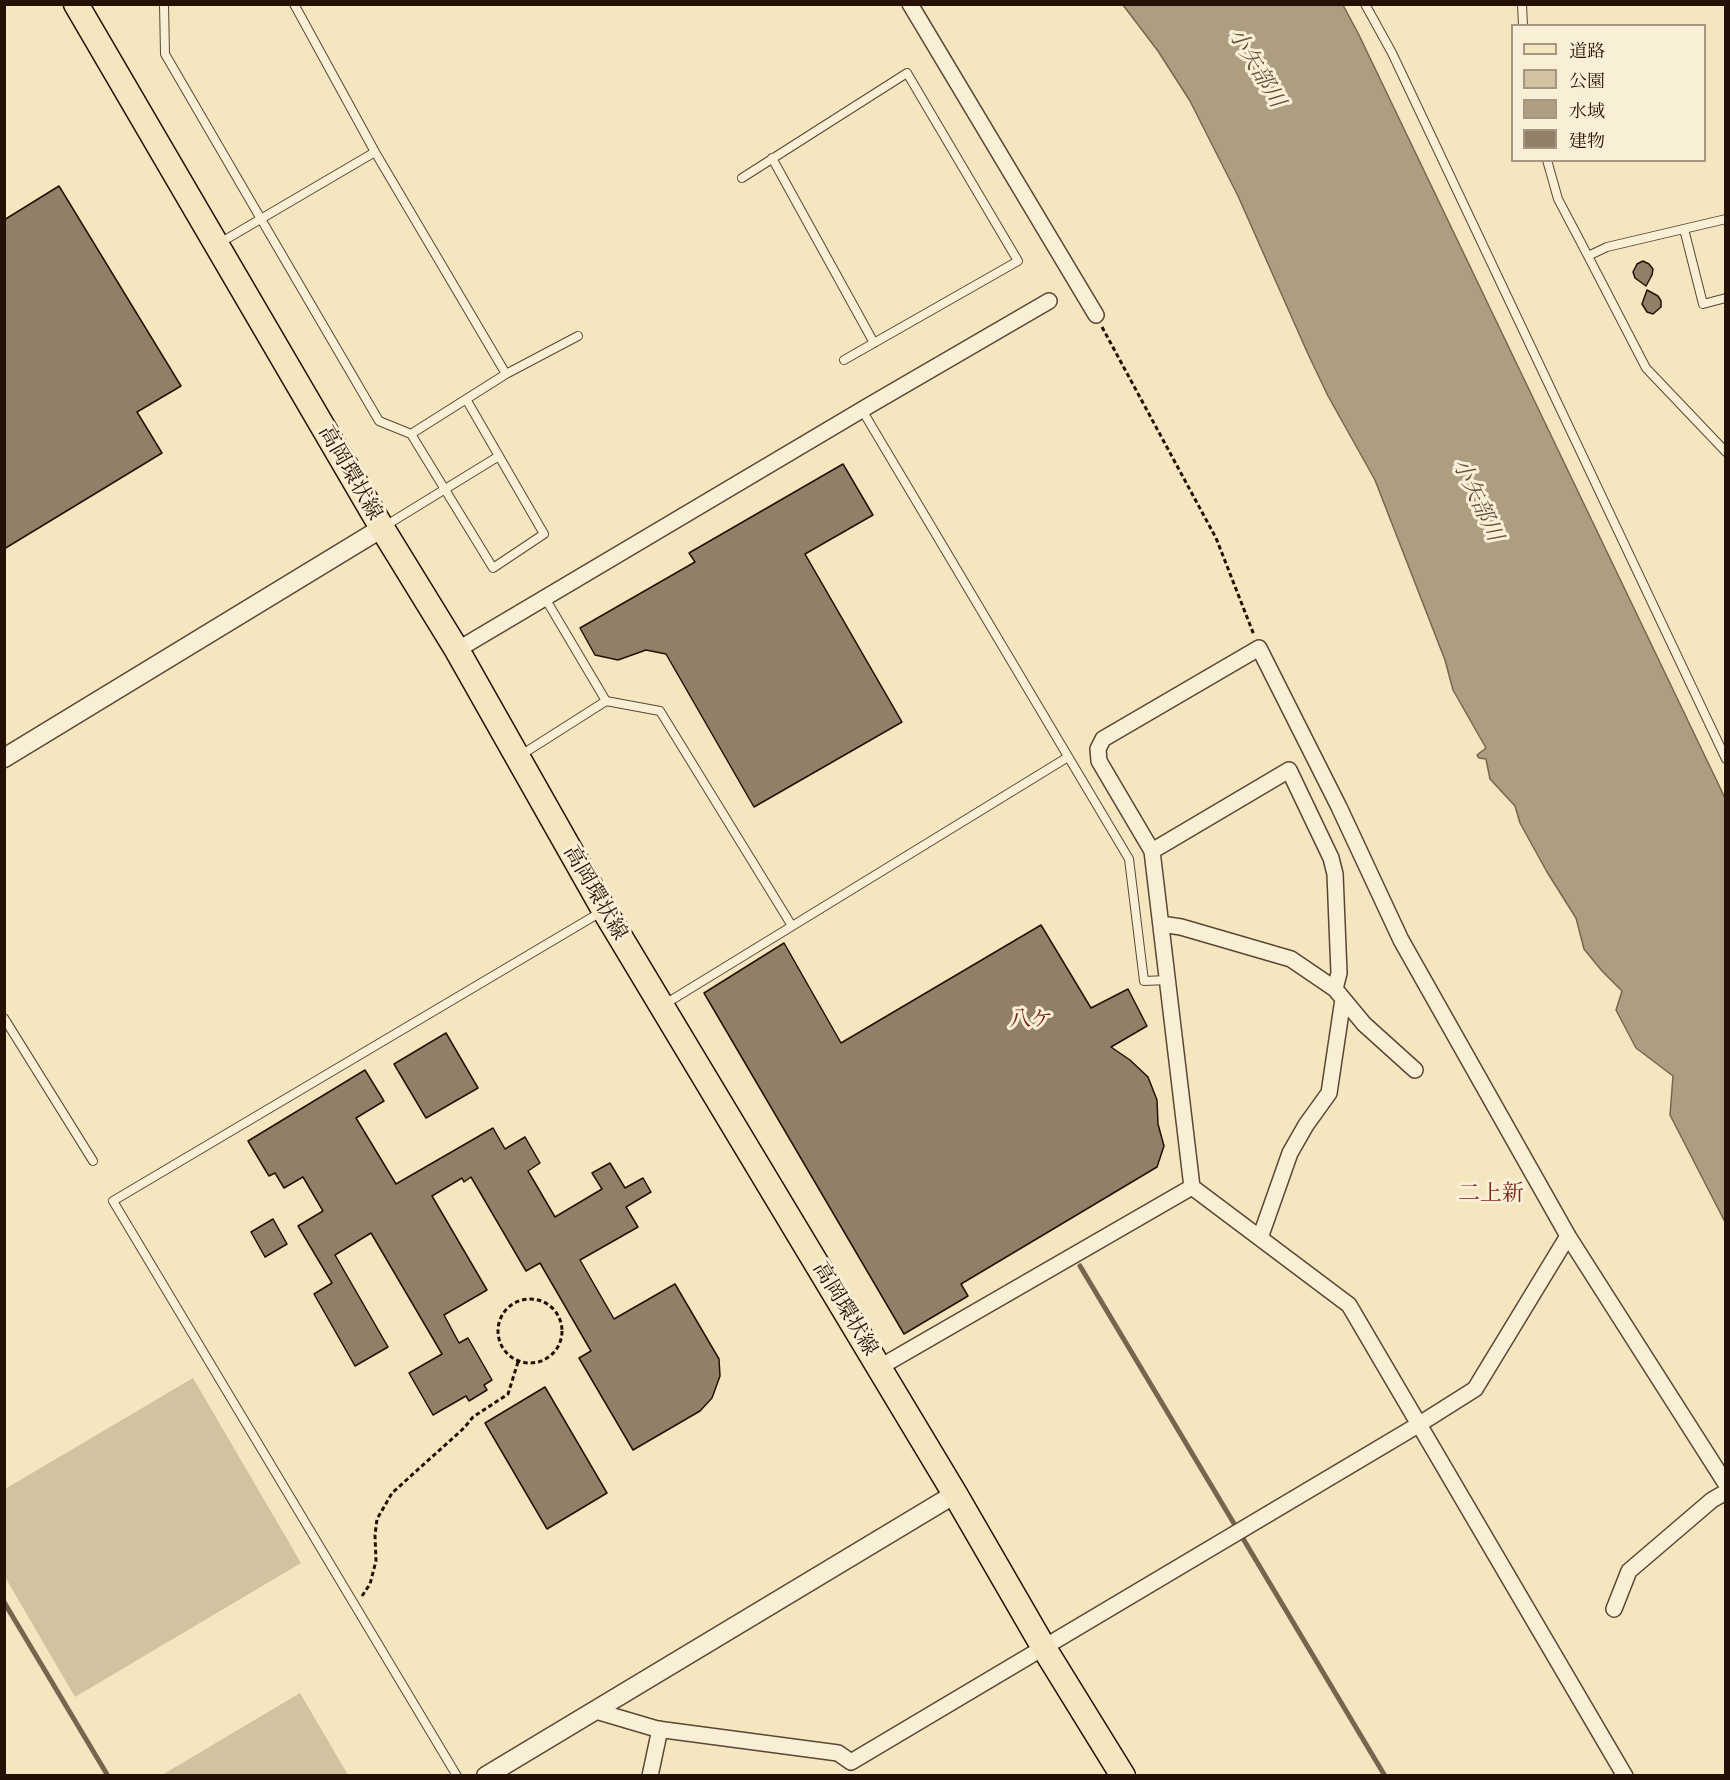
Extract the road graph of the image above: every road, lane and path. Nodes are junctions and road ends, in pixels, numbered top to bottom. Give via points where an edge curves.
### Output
1 (76, 4) edge
2 (164, 4) edge
3 (294, 4) edge
4 (910, 4) edge
5 (1365, 4) edge
6 (1522, 4) edge
7 (1523, 24) edge
8 (375, 152) junction
9 (772, 159) junction
10 (1547, 162) edge
11 (742, 178) dead end
12 (261, 219) junction
13 (1725, 219) edge
14 (1683, 229) junction
15 (217, 244) junction
16 (1588, 256) junction
17 (1725, 298) edge
18 (1050, 301) dead end
19 (1096, 315) joint
20 (578, 336) dead end
21 (874, 343) junction
22 (844, 360) dead end
23 (506, 374) junction
24 (466, 399) junction
25 (862, 410) junction
26 (411, 434) junction
27 (1725, 452) edge
28 (499, 456) junction
29 (445, 489) junction
30 (382, 528) junction
31 (545, 598) junction
32 (1259, 648) junction
33 (457, 651) junction
34 (606, 700) junction
35 (518, 757) junction
36 (1068, 757) junction
37 (4, 758) edge
38 (1725, 759) edge
39 (1152, 851) junction
40 (604, 910) junction
41 (1161, 924) junction
42 (792, 926) junction
43 (1168, 980) junction
44 (1339, 994) junction
45 (662, 1006) junction
46 (4, 1017) edge
47 (1415, 1070) dead end
48 (93, 1161) dead end
49 (1192, 1187) junction
50 (1568, 1236) junction
51 (1260, 1238) junction
52 (518, 1362) junction
53 (880, 1367) junction
54 (1418, 1425) junction
55 (1725, 1484) edge
56 (1725, 1492) edge
57 (955, 1494) junction
58 (355, 1604) junction
59 (1614, 1610) dead end
60 (1044, 1648) junction
61 (596, 1711) junction
62 (660, 1729) junction
63 (854, 1769) edge
64 (457, 1776) edge
65 (486, 1776) edge
66 (650, 1776) edge
67 (1123, 1776) edge
68 (1625, 1776) edge

1 - 15 main road, 高岡環状線
2 - 12 lane via 165,54
3 - 8 lane
4 - 19 street
5 - 38 lane
6 - 7 lane
8 - 12 lane
8 - 23 lane
9 - 11 lane
9 - 21 lane
9 - 21 lane via 907,73 1018,261
10 - 16 lane via 1558,198
12 - 15 lane
12 - 26 lane via 379,421
13 - 14 lane
14 - 16 lane
14 - 17 lane via 1703,304
15 - 30 main road, 高岡環状線
16 - 27 lane via 1646,368
18 - 25 street
19 - 32 path via 1216,538
20 - 23 lane
21 - 22 lane
23 - 24 lane
24 - 26 lane
24 - 28 lane
25 - 31 street
25 - 36 lane
26 - 29 lane
28 - 29 lane
28 - 29 lane via 544,534 493,568
29 - 30 lane
30 - 33 main road, 高岡環状線
30 - 37 street
31 - 33 street
31 - 34 lane
32 - 39 street via 1103,740 1098,749 1099,761
32 - 50 street via 1401,940
33 - 35 main road, 高岡環状線
34 - 35 lane
34 - 42 lane via 660,711
35 - 40 main road, 高岡環状線
36 - 42 lane
36 - 43 lane via 1129,860 1144,981
39 - 41 street
39 - 44 street via 1289,770 1335,874
40 - 45 main road, 高岡環状線
40 - 58 lane via 113,1201
41 - 43 street
41 - 44 street via 1291,959
42 - 45 lane
43 - 49 street
44 - 47 street via 1364,1024
44 - 51 street via 1329,1093 1290,1153
45 - 53 main road, 高岡環状線
46 - 48 lane
49 - 51 street
49 - 53 street
50 - 54 street via 1475,1389
50 - 55 street
51 - 54 street via 1349,1305
52 - 52 path via 548,1359 561,1342 561,1322 556,1312 539,1300 518,1301 501,1315 501,1347
52 - 58 path via 508,1394 473,1417 392,1493 377,1519 376,1561 370,1584
53 - 57 main road, 高岡環状線
54 - 60 street
54 - 68 street
56 - 59 street via 1629,1571
57 - 60 main road, 高岡環状線
57 - 61 street
58 - 64 lane
60 - 63 street
60 - 67 main road, 高岡環状線
61 - 62 street
61 - 65 street
62 - 63 street via 838,1754
62 - 66 street

